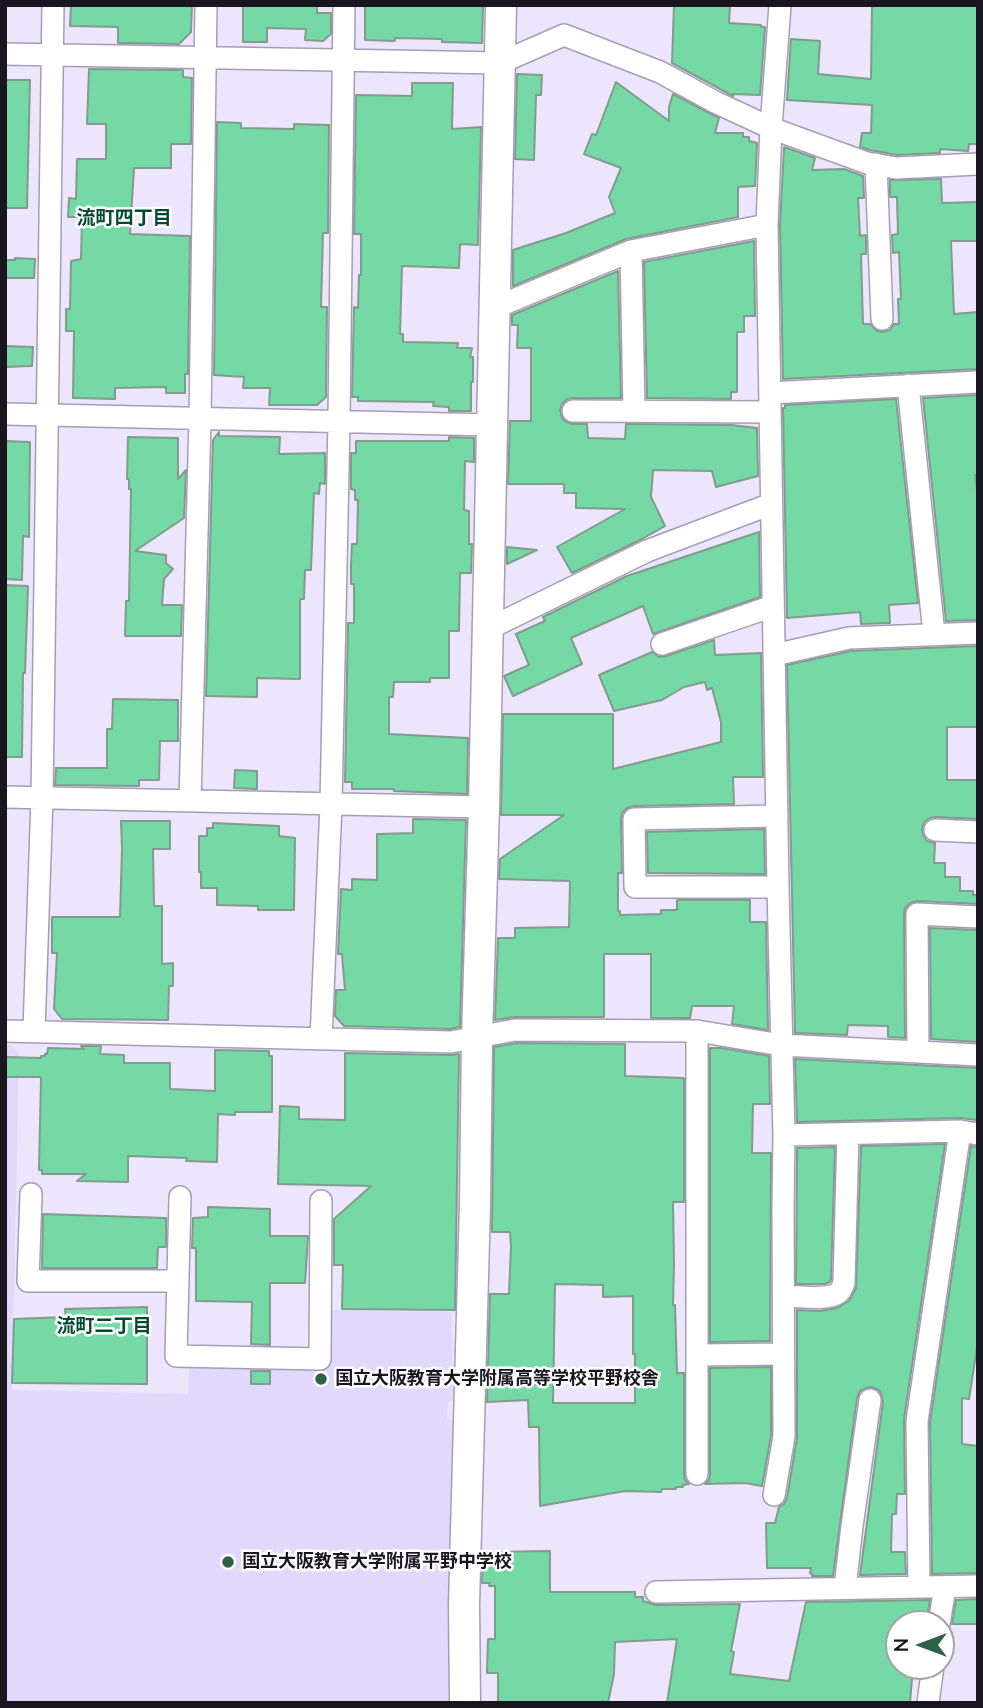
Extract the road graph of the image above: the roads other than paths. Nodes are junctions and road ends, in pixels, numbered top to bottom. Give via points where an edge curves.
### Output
1 (53, 5) edge
2 (206, 5) edge
3 (344, 5) edge
4 (501, 5) edge
5 (780, 5) edge
6 (5, 54) edge
7 (52, 54) junction
8 (205, 57) junction
9 (342, 60) junction
10 (500, 63) junction
11 (771, 128) junction
12 (876, 164) junction
13 (978, 164) edge
14 (767, 225) junction
15 (631, 251) junction
16 (494, 308) junction
17 (882, 319) dead end
18 (978, 382) edge
19 (908, 385) junction
20 (770, 403) junction
21 (573, 411) dead end
22 (634, 411) junction
23 (5, 414) edge
24 (47, 415) junction
25 (200, 418) junction
26 (339, 422) junction
27 (492, 425) junction
28 (771, 504) junction
29 (773, 606) junction
30 (488, 629) junction
31 (978, 633) edge
32 (934, 634) junction
33 (662, 644) dead end
34 (774, 655) junction
35 (5, 797) edge
36 (42, 798) junction
37 (190, 801) junction
38 (331, 804) junction
39 (484, 807) junction
40 (777, 816) junction
41 (935, 830) dead end
42 (978, 832) edge
43 (778, 887) junction
44 (978, 917) edge
45 (5, 1031) edge
46 (34, 1031) junction
47 (697, 1031) junction
48 (477, 1037) junction
49 (321, 1039) junction
50 (781, 1045) junction
51 (918, 1052) junction
52 (978, 1055) edge
53 (969, 1132) edge
54 (848, 1134) junction
55 (784, 1135) junction
56 (31, 1194) dead end
57 (180, 1198) dead end
58 (321, 1201) dead end
59 (177, 1281) junction
60 (783, 1296) junction
61 (783, 1354) junction
62 (698, 1356) junction
63 (870, 1400) dead end
64 (697, 1474) dead end
65 (774, 1495) dead end
66 (978, 1586) edge
67 (919, 1587) junction
68 (945, 1587) junction
69 (845, 1588) junction
70 (656, 1592) dead end
71 (941, 1610) edge
72 (931, 1680) edge
73 (465, 1703) edge
74 (928, 1703) edge

1 - 7 street
2 - 8 street
3 - 9 street
4 - 10 street
5 - 11 street
6 - 7 street
7 - 8 street
7 - 24 street
8 - 9 street
8 - 25 street
9 - 10 street
9 - 26 street
10 - 11 street via 564,35 660,72
10 - 16 street
11 - 12 street
11 - 14 street
12 - 13 street via 896,168
12 - 17 street
14 - 15 street
14 - 20 street
15 - 16 street
15 - 22 street
16 - 27 street
18 - 19 street
19 - 20 street
19 - 32 street
20 - 22 street
20 - 28 street
21 - 22 street
23 - 24 street
24 - 25 street
24 - 36 street
25 - 26 street
25 - 37 street
26 - 27 street
26 - 38 street
27 - 30 street
28 - 29 street
28 - 30 street via 647,551
29 - 33 street
29 - 34 street
30 - 39 street
31 - 32 street
32 - 34 street via 849,638
34 - 40 street
35 - 36 street
36 - 37 street
36 - 46 street
37 - 38 street
38 - 39 street
38 - 49 street
39 - 48 street
40 - 43 street
40 - 43 street via 634,819 635,887
41 - 42 street
43 - 50 street
44 - 51 street via 917,914
45 - 46 street
46 - 49 street
47 - 48 street via 515,1030
47 - 50 street
47 - 62 street
48 - 49 street via 451,1042
48 - 73 street
50 - 51 street
50 - 55 street
51 - 52 street
53 - 54 street
53 - 67 street via 917,1421
54 - 55 street
54 - 60 street via 844,1283 836,1295 827,1297
55 - 60 street
56 - 59 street via 28,1281
57 - 59 street
58 - 59 street via 320,1359 176,1356
60 - 61 street
61 - 62 street
61 - 65 street via 784,1436
62 - 64 street
63 - 69 street
66 - 68 street
67 - 68 street
67 - 69 street
68 - 71 street
69 - 70 street
72 - 74 street

